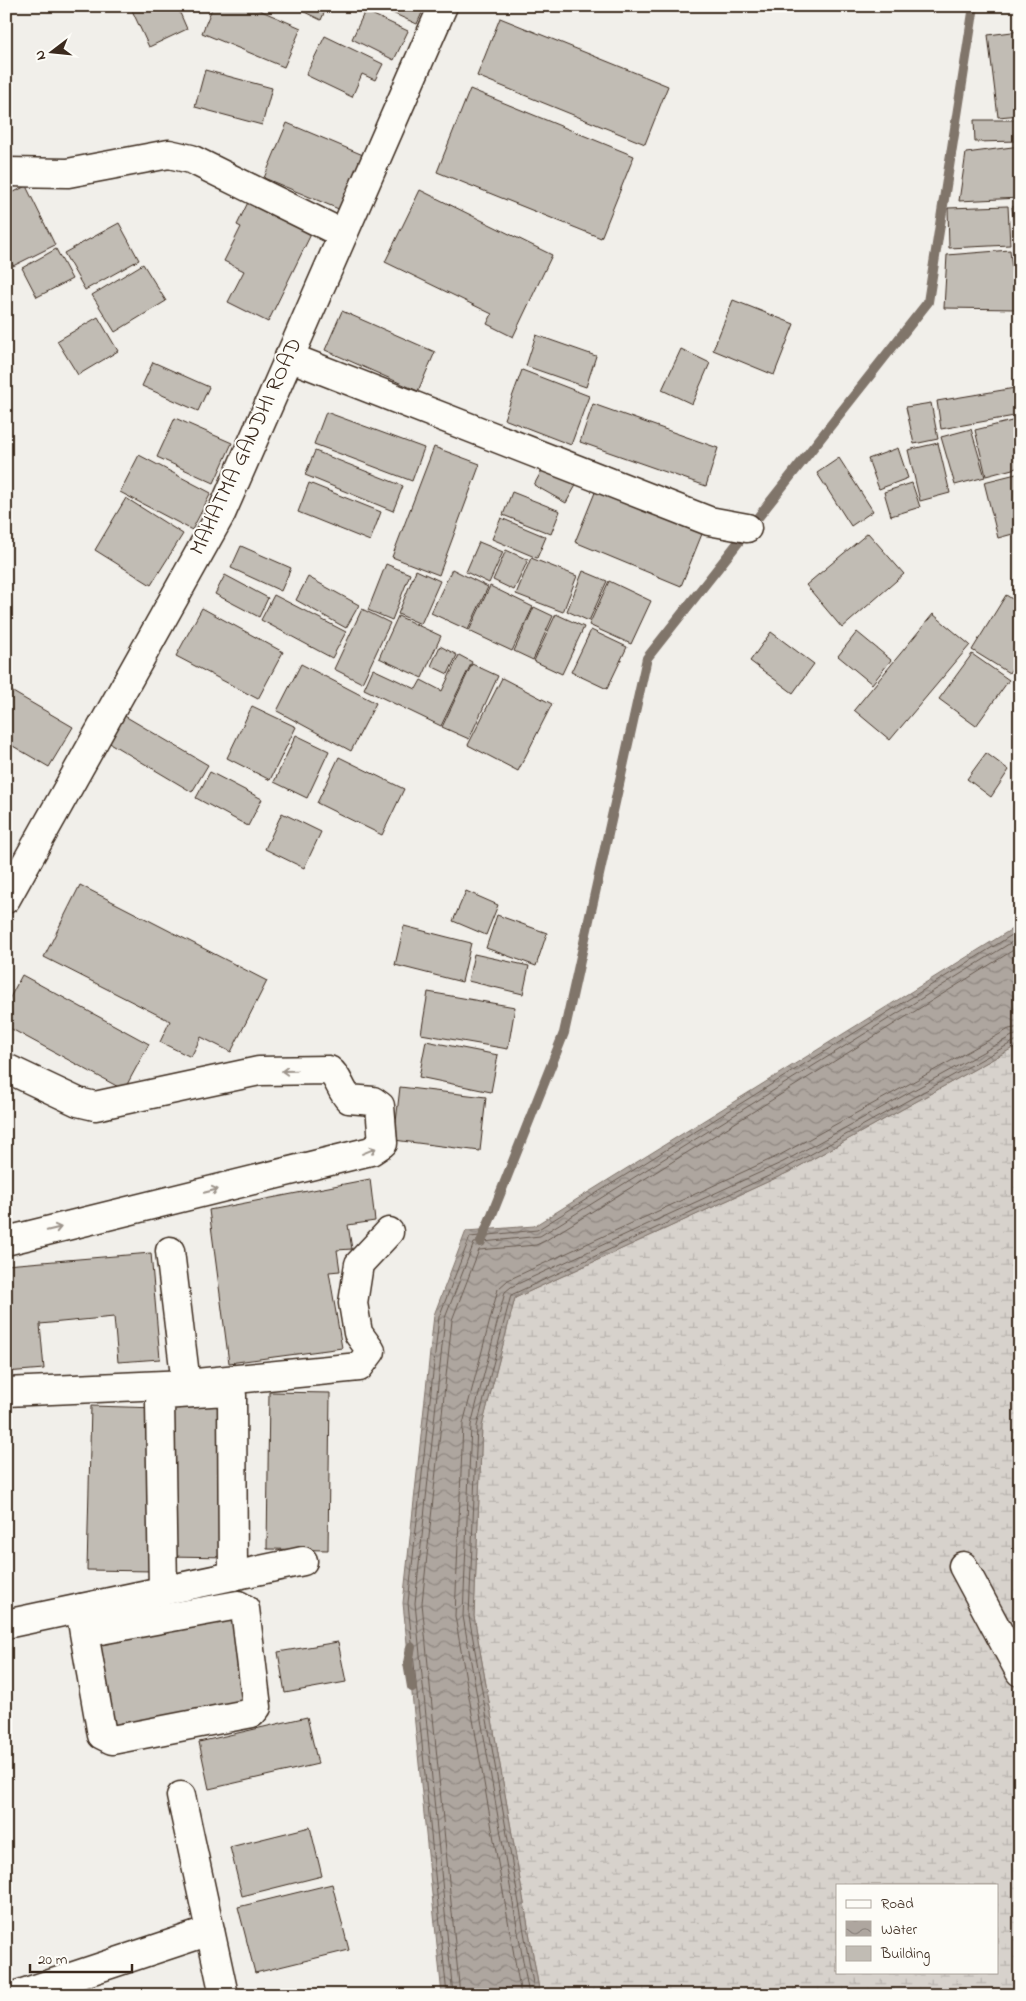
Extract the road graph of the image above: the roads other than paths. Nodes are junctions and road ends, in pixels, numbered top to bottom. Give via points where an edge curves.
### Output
1 (443, 6) edge
2 (6, 172) edge
3 (343, 234) junction
4 (290, 358) junction
5 (747, 528) dead end
6 (6, 899) edge
7 (6, 1068) edge
8 (388, 1232) dead end
9 (6, 1241) edge
10 (170, 1251) dead end
11 (186, 1384) junction
12 (6, 1392) edge
13 (303, 1560) dead end
14 (963, 1566) dead end
15 (223, 1572) junction
16 (163, 1580) junction
17 (82, 1620) junction
18 (6, 1624) edge
19 (1020, 1672) edge
20 (182, 1796) dead end
21 (210, 1931) junction
22 (17, 1995) edge
23 (224, 1995) edge

1 - 3 street, MAHATMA GANDHI ROAD
2 - 3 street via 68,173 169,154 191,159
3 - 4 street, MAHATMA GANDHI ROAD
4 - 5 street via 710,522
4 - 6 street, MAHATMA GANDHI ROAD via 221,514
9 -> 7 street via 372,1152 383,1143 380,1106 373,1101 349,1099 335,1074 329,1070 259,1072 95,1106 78,1102
8 - 11 street via 359,1264 353,1303 358,1333 371,1351 359,1368
10 - 11 street
11 - 12 street
13 - 15 street
14 - 19 street
15 - 16 street
15 - 16 street via 232,1395 226,1391 163,1395 160,1402
16 - 17 street
17 - 17 street via 102,1735 112,1740 252,1713 258,1707 246,1610 238,1605
17 - 18 street
20 - 21 street
21 - 22 street
21 - 23 street

